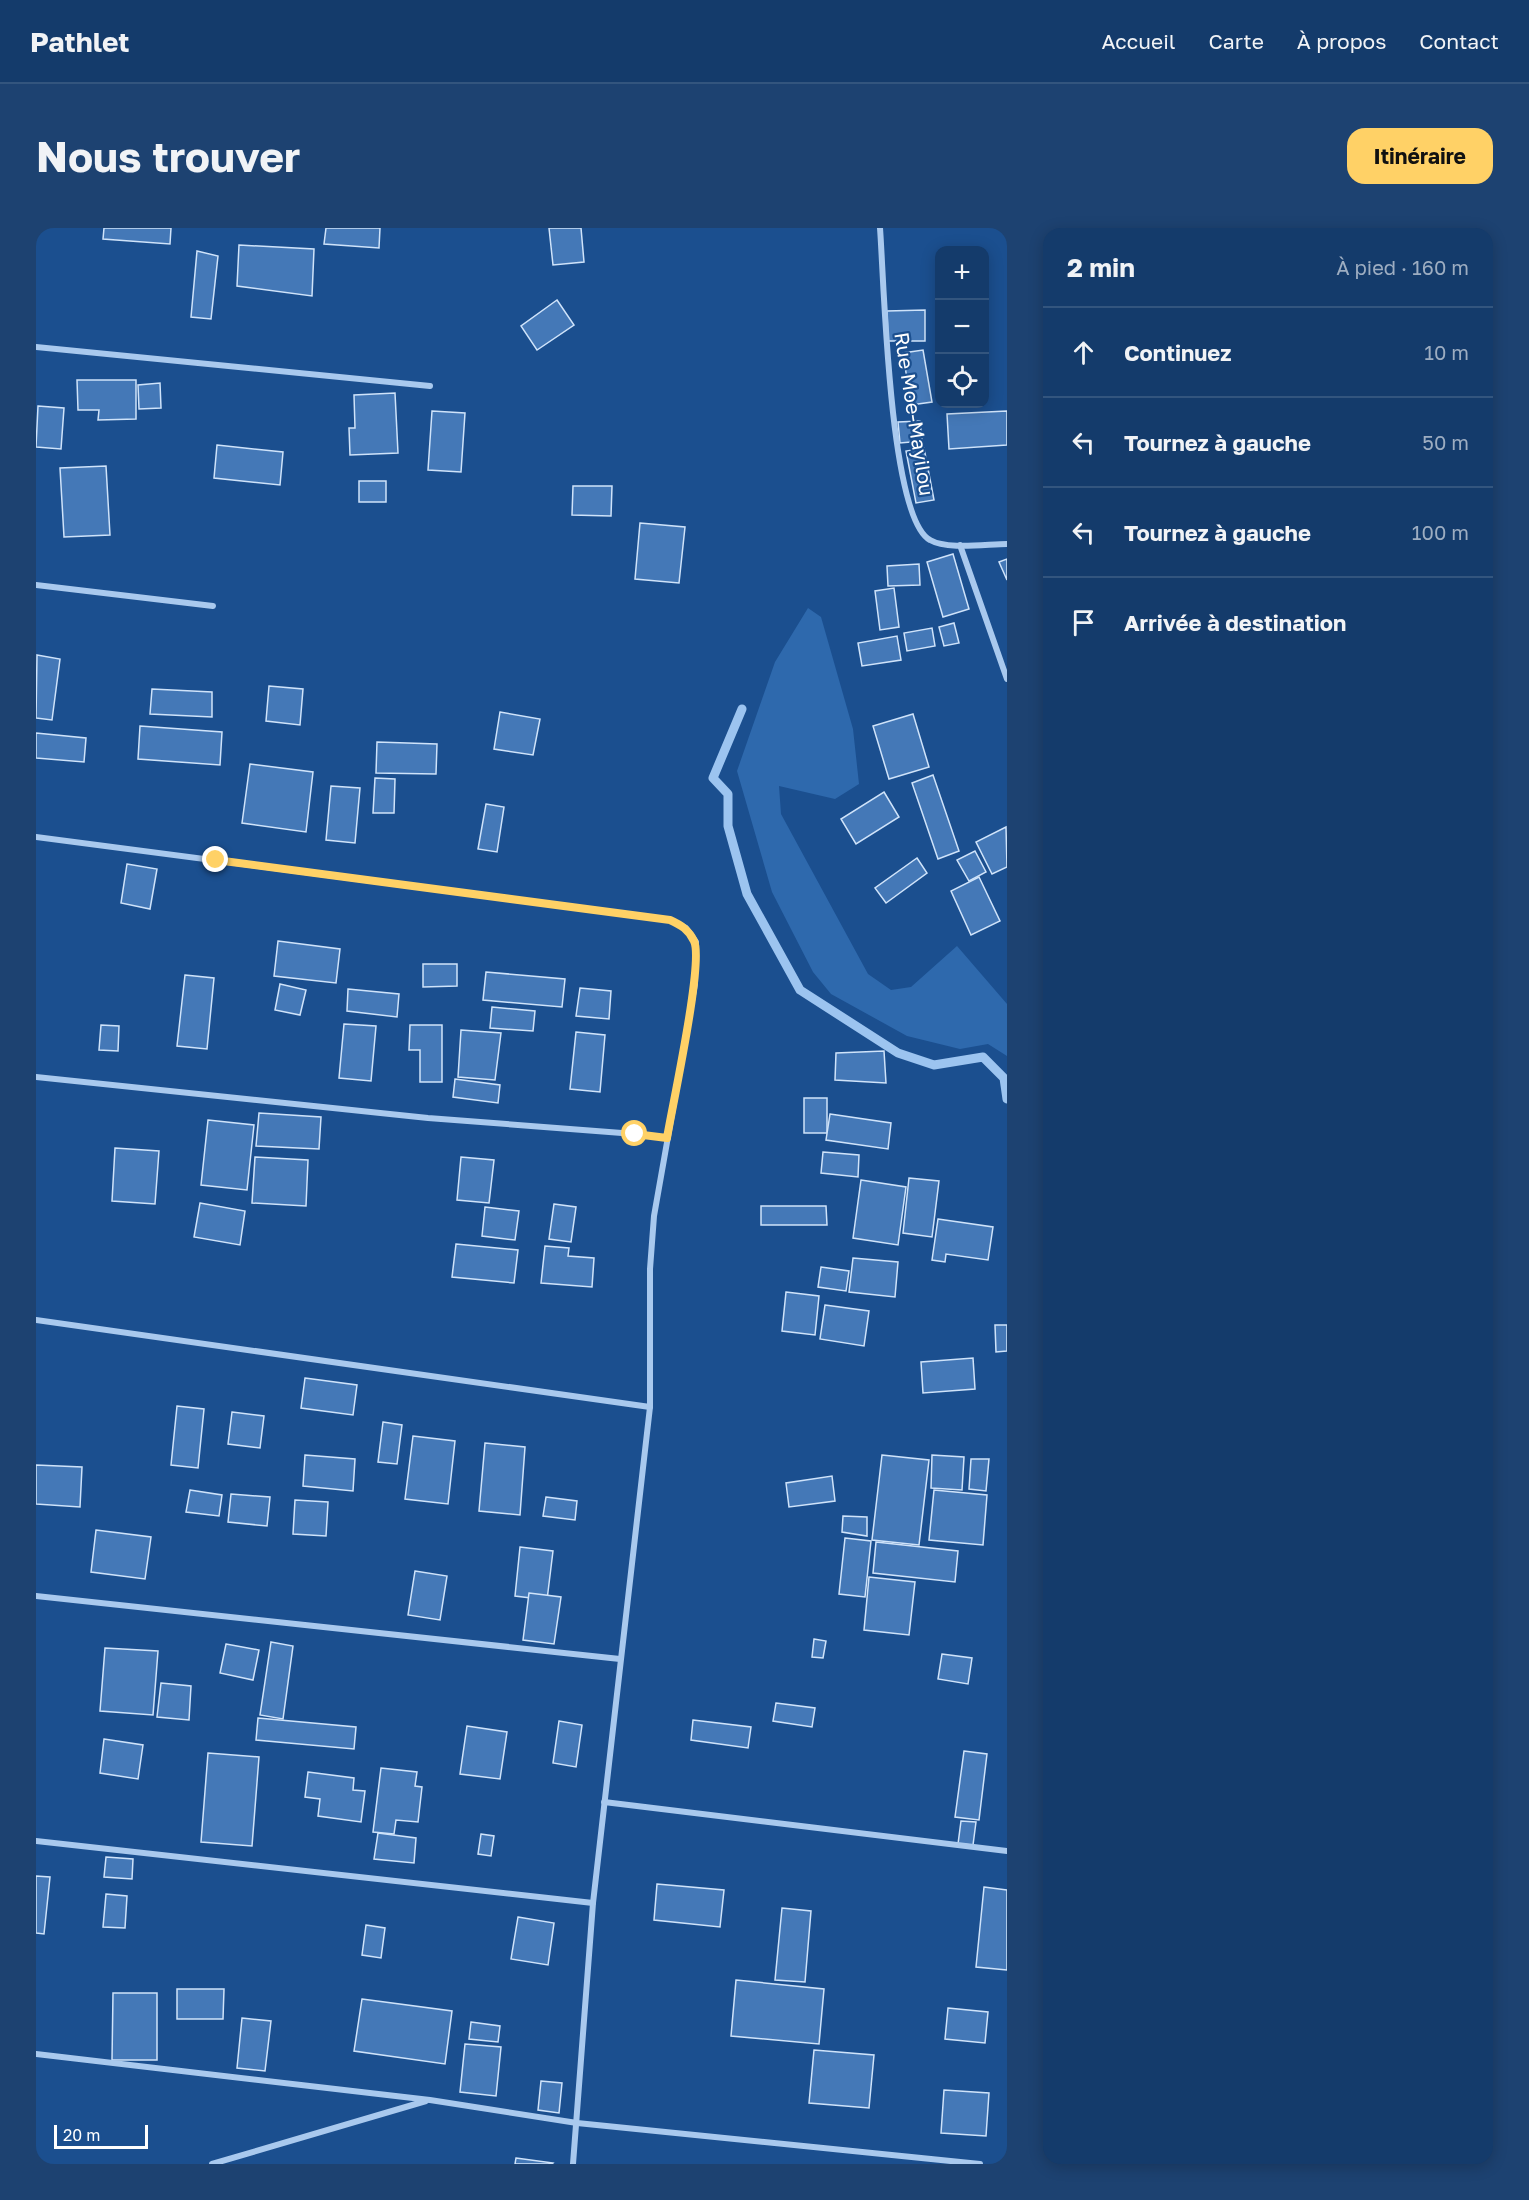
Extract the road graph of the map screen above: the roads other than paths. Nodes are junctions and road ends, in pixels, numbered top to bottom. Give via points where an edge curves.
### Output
1 (880, 228) edge
2 (36, 347) edge
3 (430, 386) dead end
4 (1007, 544) edge
5 (960, 545) junction
6 (36, 585) edge
7 (213, 606) dead end
8 (1007, 679) edge
9 (36, 837) edge
10 (36, 1077) edge
11 (667, 1138) junction
12 (36, 1320) edge
13 (650, 1407) junction
14 (36, 1596) edge
15 (620, 1659) junction
16 (604, 1802) junction
17 (36, 1841) edge
18 (1007, 1851) edge
19 (593, 1903) junction
20 (36, 2054) edge
21 (430, 2100) junction
22 (577, 2123) junction
23 (950, 2163) edge
24 (212, 2164) edge
25 (573, 2164) edge
26 (980, 2164) edge

1 - 5 street, Rue Moe-Mayilou via 889,383 904,481 919,531 937,543
2 - 3 street
4 - 5 street
5 - 8 street
6 - 7 street
9 - 11 street via 670,920 686,928 696,942 695,984
10 - 11 street via 428,1118
11 - 13 street via 650,1269
12 - 13 street
13 - 15 street
14 - 15 street
15 - 16 street
16 - 18 street
16 - 19 street
17 - 19 street
19 - 22 street
20 - 21 street
21 - 22 street
21 - 24 street
22 - 23 street
22 - 25 street
23 - 26 street

